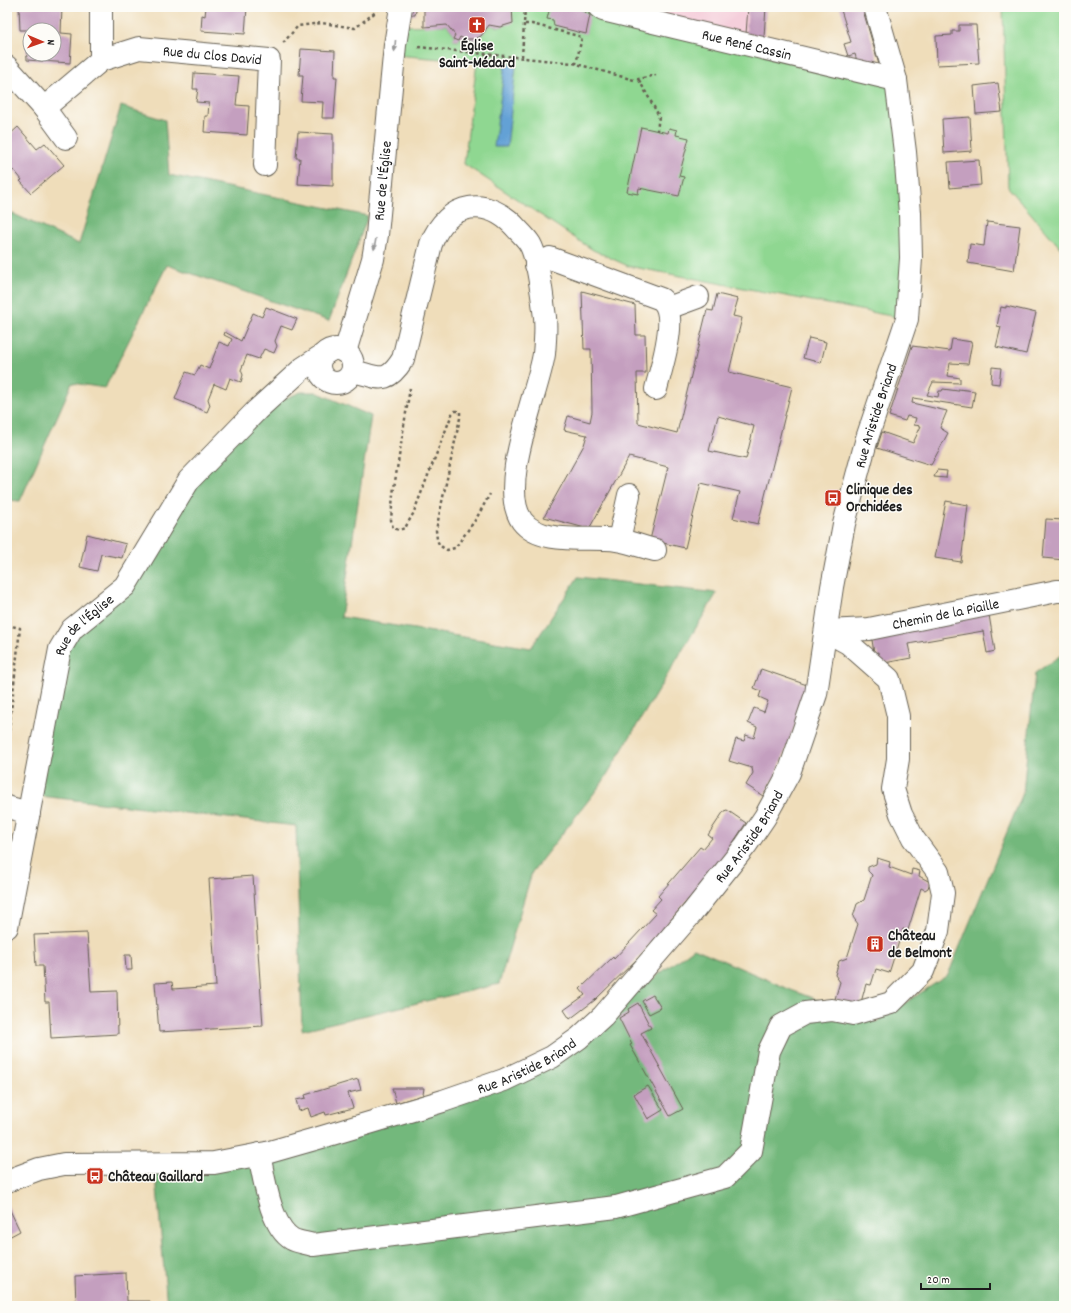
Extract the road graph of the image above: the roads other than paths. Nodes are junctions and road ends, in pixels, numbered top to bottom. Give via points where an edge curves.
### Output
1 (101, 7) edge
2 (600, 7) edge
3 (875, 7) edge
4 (401, 8) edge
5 (101, 60) junction
6 (7, 67) edge
7 (896, 80) junction
8 (44, 108) junction
9 (66, 138) dead end
10 (265, 165) dead end
11 (536, 265) junction
12 (698, 297) dead end
13 (668, 308) junction
14 (342, 358) junction
15 (330, 382) junction
16 (287, 385) junction
17 (656, 389) dead end
18 (629, 495) dead end
19 (619, 540) junction
20 (655, 550) dead end
21 (1064, 591) edge
22 (826, 631) junction
23 (7, 807) edge
24 (29, 813) junction
25 (7, 927) edge
26 (259, 1154) junction
27 (7, 1181) edge

1 - 5 street
2 - 7 street, Rue René Cassin via 603,10
3 - 7 street, Rue Aristide Briand
4 -> 14 street, Rue de l'Église via 373,259
5 - 8 street, Rue du Clos David
5 - 10 street, Rue du Clos David via 140,48 269,60
6 - 8 street
7 - 22 street, Rue Aristide Briand via 910,213 911,258 907,319 867,438 850,502 837,556
8 - 9 street
11 - 13 street via 550,258 661,299
11 - 14 street via 530,244 509,219 494,211 478,207 462,209 447,217 431,244 403,359 394,372 380,378
11 - 19 street via 545,320 544,354 518,453 515,503 522,521 535,533 554,537
12 - 13 street
13 - 17 street via 668,338
14 - 15 street via 350,376 341,383
14 - 15 street, Rue de l'Église via 321,359 319,365 322,375
14 - 16 street, Rue de l'Église via 303,368
15 - 16 street via 304,381
16 - 24 street, Rue de l'Église via 257,410 189,480 125,586 72,629 60,649
18 - 19 street
19 - 20 street
21 - 22 street, Chemin de la Piaille via 869,629
22 - 26 street, Rue Aristide Briand via 816,694 804,733 789,773 765,817 692,912 603,1016 579,1038 552,1057 504,1080 443,1101
22 - 26 street via 848,642 889,679 898,716 898,760 893,789 901,814 913,838 938,872 943,893 938,931 923,971 891,1003 853,1014 832,1010 805,1013 781,1026 769,1051 751,1150 725,1177 616,1207 313,1245 292,1239 278,1224
23 - 24 street
24 - 25 street, Rue de l'Église
26 - 27 street, Rue Aristide Briand via 214,1163 64,1164 39,1169

